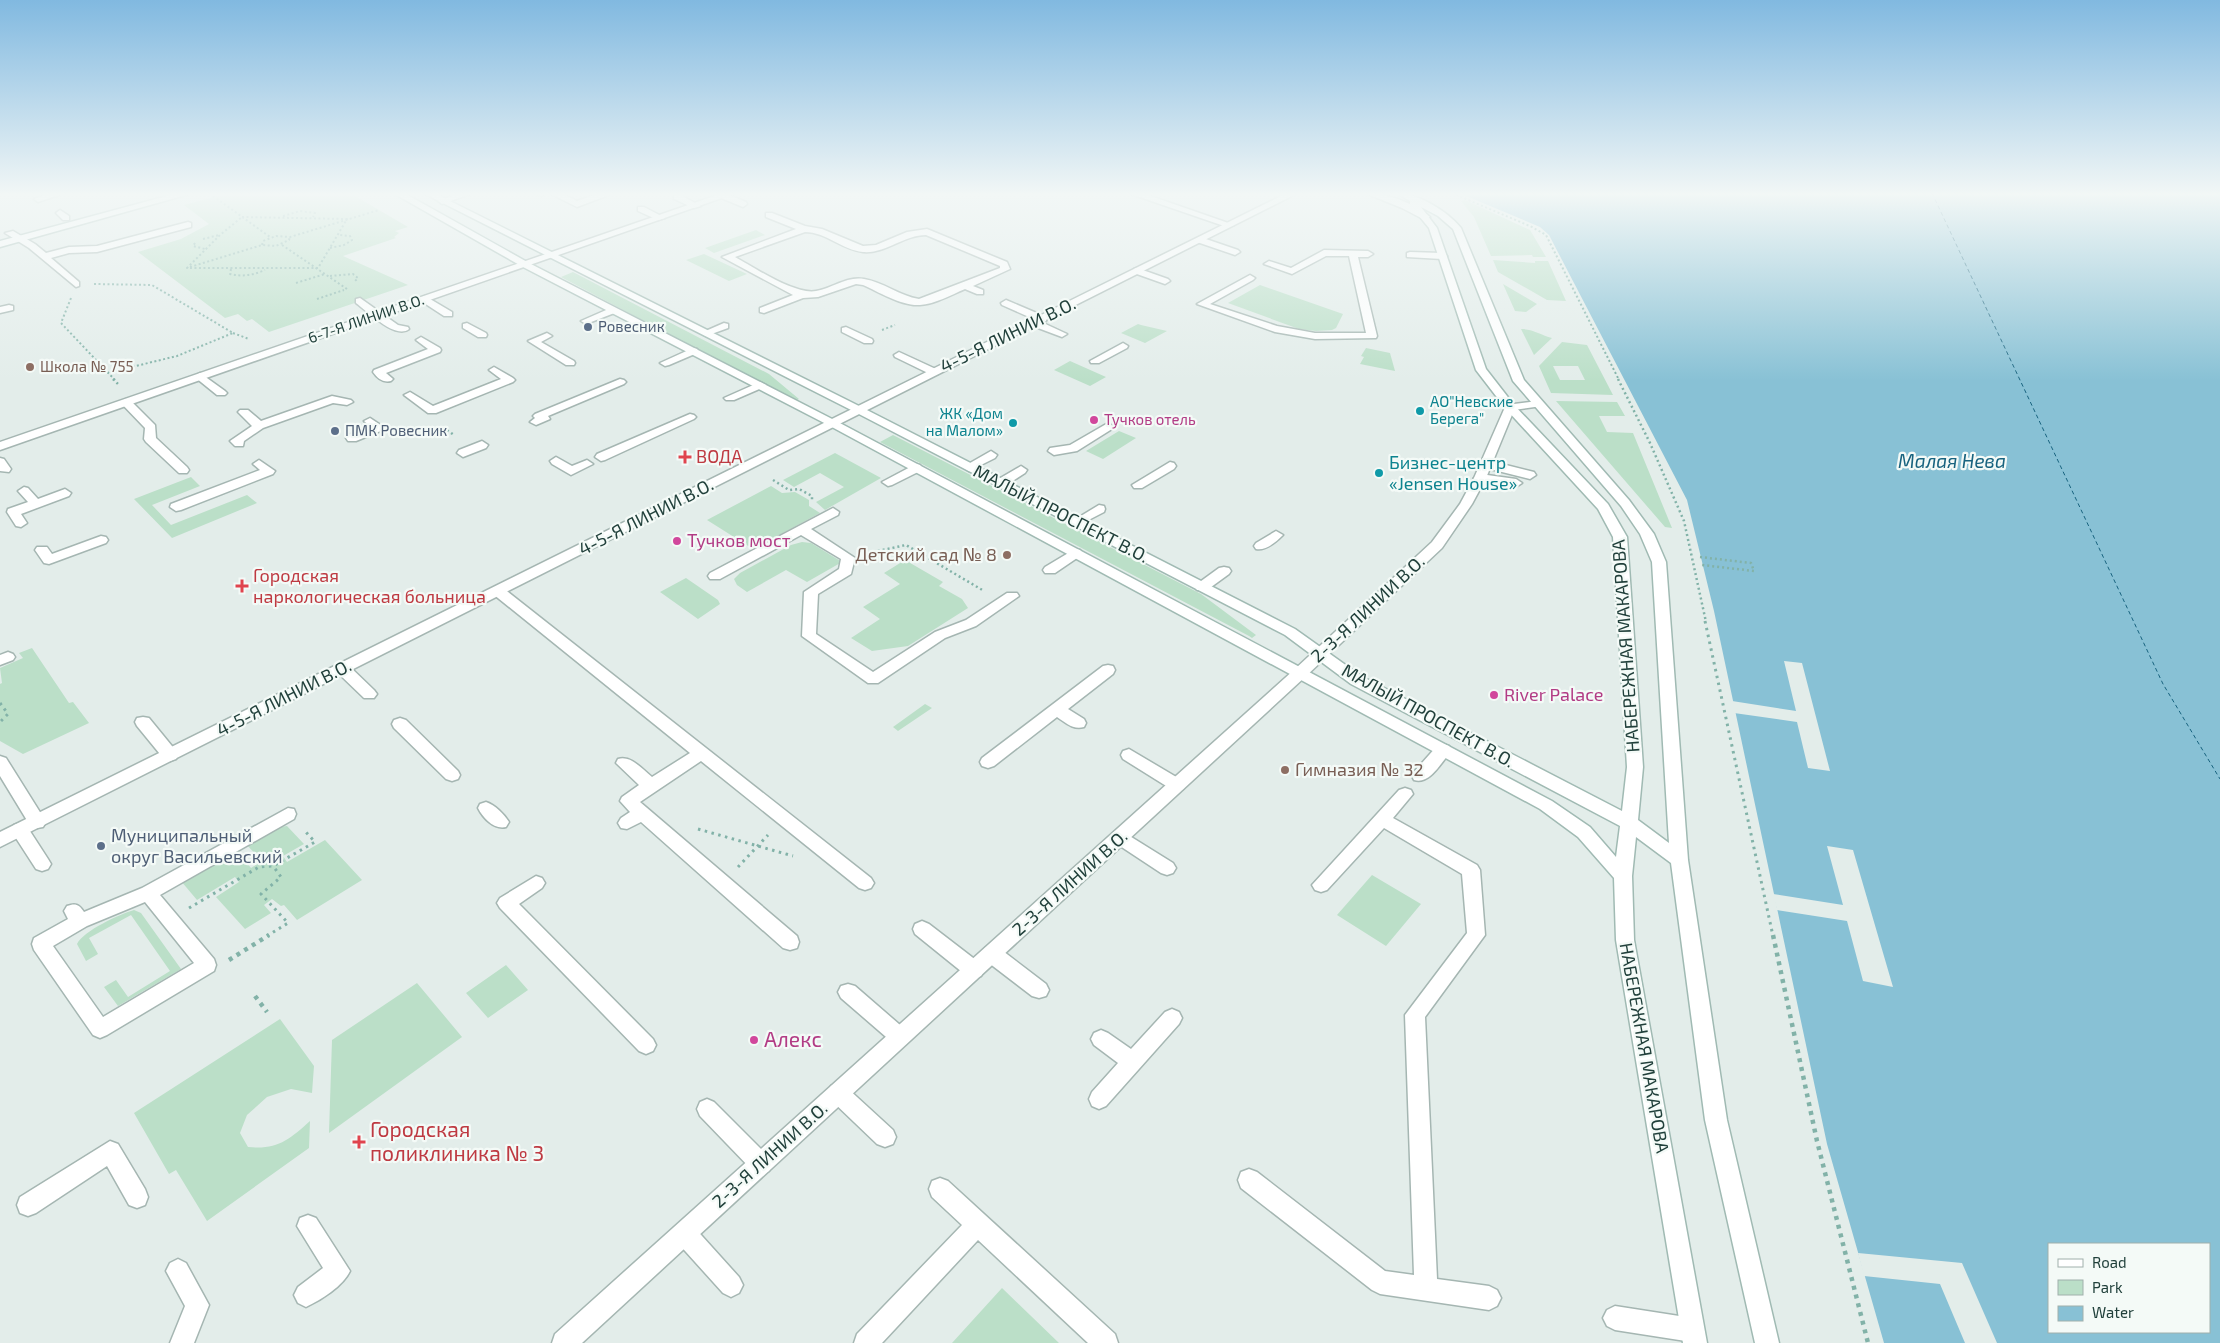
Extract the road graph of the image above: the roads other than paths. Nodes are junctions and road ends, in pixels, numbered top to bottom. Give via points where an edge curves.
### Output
1 (44, 256) edge
2 (509, 256) edge
3 (552, 256) joint
4 (731, 256) edge
5 (984, 256) edge
6 (1169, 256) edge
7 (1319, 256) edge
8 (1353, 256) edge
9 (1432, 256) edge
10 (1442, 256) joint
11 (1469, 256) edge
12 (1269, 264) dead end
13 (526, 265) junction
14 (1137, 272) junction
15 (1250, 278) dead end
16 (1165, 281) dead end
17 (76, 284) road end
18 (965, 286) junction
19 (980, 292) dead end
20 (1201, 293) dead end
21 (801, 294) junction
22 (1213, 298) junction
23 (425, 299) junction
24 (360, 301) dead end
25 (1006, 303) dead end
26 (612, 310) junction
27 (764, 310) dead end
28 (448, 314) dead end
29 (376, 316) junction
30 (586, 321) dead end
31 (1038, 321) junction
32 (467, 326) dead end
33 (724, 326) dead end
34 (404, 329) dead end
35 (846, 330) dead end
36 (706, 333) junction
37 (1062, 334) dead end
38 (482, 335) dead end
39 (547, 336) dead end
40 (421, 340) dead end
41 (868, 341) dead end
42 (1123, 346) dead end
43 (1094, 347) dead end
44 (693, 351) junction
45 (1109, 353) junction
46 (899, 355) dead end
47 (1095, 361) dead end
48 (570, 363) dead end
49 (665, 363) dead end
50 (494, 370) dead end
51 (934, 372) junction
52 (200, 376) junction
53 (387, 379) dead end
54 (620, 382) dead end
55 (760, 385) junction
56 (221, 393) dead end
57 (410, 395) dead end
58 (730, 398) dead end
59 (126, 402) junction
60 (347, 402) dead end
61 (1538, 404) junction
62 (1510, 408) junction
63 (859, 410) junction
64 (244, 412) dead end
65 (690, 417) dead end
66 (370, 420) dead end
67 (536, 422) dead end
68 (834, 424) junction
69 (259, 426) junction
70 (1108, 427) dead end
71 (352, 438) dead end
72 (239, 443) dead end
73 (482, 444) dead end
74 (0, 446) edge
75 (1054, 451) dead end
76 (463, 453) dead end
77 (991, 455) dead end
78 (601, 457) dead end
79 (556, 461) dead end
80 (259, 464) dead end
81 (587, 464) dead end
82 (1486, 464) junction
83 (1170, 466) dead end
84 (969, 467) junction
85 (916, 468) junction
86 (184, 470) dead end
87 (1021, 470) dead end
88 (1530, 475) dead end
89 (1480, 478) junction
90 (888, 482) dead end
91 (1001, 483) junction
92 (1516, 483) dead end
93 (1138, 485) dead end
94 (24, 491) dead end
95 (65, 494) dead end
96 (36, 504) junction
97 (176, 507) dead end
98 (1099, 509) dead end
99 (830, 513) road end
100 (1077, 522) junction
101 (22, 523) dead end
102 (801, 529) junction
103 (1276, 535) dead end
104 (100, 540) dead end
105 (1260, 546) dead end
106 (42, 550) dead end
107 (1075, 553) junction
108 (1050, 570) dead end
109 (1224, 572) dead end
110 (715, 576) dead end
111 (1202, 587) junction
112 (498, 591) junction
113 (1008, 599) road end
114 (1320, 654) junction
115 (343, 669) junction
116 (1108, 670) dead end
117 (1300, 673) junction
118 (369, 694) dead end
119 (1056, 709) junction
120 (143, 722) dead end
121 (1078, 723) dead end
122 (400, 724) dead end
123 (1443, 750) junction
124 (702, 753) junction
125 (170, 755) junction
126 (1129, 755) dead end
127 (0, 762) edge
128 (988, 762) dead end
129 (624, 763) dead end
130 (452, 775) dead end
131 (1420, 776) dead end
132 (1177, 785) junction
133 (651, 786) junction
134 (1404, 794) dead end
135 (486, 808) dead end
136 (642, 813) junction
137 (288, 814) road end
138 (1382, 819) junction
139 (37, 822) junction
140 (500, 822) dead end
141 (627, 823) dead end
142 (1630, 823) junction
143 (20, 830) junction
144 (1120, 837) junction
145 (0, 840) edge
146 (1679, 860) junction
147 (42, 864) dead end
148 (1167, 868) dead end
149 (1623, 876) junction
150 (536, 883) dead end
151 (865, 883) dead end
152 (1321, 885) dead end
153 (148, 893) junction
154 (922, 929) dead end
155 (790, 942) dead end
156 (992, 954) junction
157 (974, 970) junction
158 (1039, 990) dead end
159 (848, 992) dead end
160 (1172, 1018) dead end
161 (900, 1037) junction
162 (1101, 1039) dead end
163 (646, 1046) dead end
164 (1132, 1062) junction
165 (838, 1093) junction
166 (1100, 1099) dead end
167 (707, 1109) dead end
168 (886, 1137) dead end
169 (761, 1164) junction
170 (1249, 1180) dead end
171 (940, 1189) dead end
172 (137, 1197) dead end
173 (28, 1205) dead end
174 (977, 1225) junction
175 (308, 1226) dead end
176 (684, 1234) junction
177 (178, 1271) dead end
178 (731, 1285) dead end
179 (1426, 1289) junction
180 (306, 1295) dead end
181 (1489, 1298) dead end
182 (1616, 1318) dead end
183 (1694, 1336) edge
184 (182, 1343) edge
185 (564, 1343) edge
186 (866, 1343) edge
187 (1106, 1343) edge
188 (1767, 1343) edge

1 - 17 main road
2 - 13 main road, МАЛЫЙ ПРОСПЕКТ В.О.
3 - 13 main road, 6-7-Я ЛИНИИ В.О.
3 - 36 main road, МАЛЫЙ ПРОСПЕКТ В.О.
4 - 21 main road via 727,257
5 - 18 main road via 1004,264 1005,269
6 - 14 main road, 4-5-Я ЛИНИИ В.О.
7 - 12 main road via 1292,271
8 - 22 main road via 1372,336 1315,336 1275,329 1202,304
9 - 10 main road
10 - 62 main road, НАБЕРЕЖНАЯ МАКАРОВА via 1481,370
11 - 61 main road, НАБЕРЕЖНАЯ МАКАРОВА via 1519,381
13 - 23 main road, 6-7-Я ЛИНИИ В.О.
13 - 26 main road, МАЛЫЙ ПРОСПЕКТ В.О.
14 - 16 main road
14 - 31 main road, 4-5-Я ЛИНИИ В.О.
15 - 22 main road
18 - 19 main road
18 - 21 main road via 919,302 855,281 818,294
20 - 22 main road
21 - 27 main road
23 - 28 main road
23 - 29 main road, 6-7-Я ЛИНИИ В.О.
24 - 29 main road
25 - 31 main road
26 - 30 main road
26 - 44 main road, МАЛЫЙ ПРОСПЕКТ В.О.
29 - 34 main road via 394,328
29 - 52 main road, 6-7-Я ЛИНИИ В.О.
31 - 37 main road
31 - 51 main road, 4-5-Я ЛИНИИ В.О.
32 - 38 main road
33 - 36 main road
35 - 41 main road
36 - 63 main road, МАЛЫЙ ПРОСПЕКТ В.О.
39 - 48 main road via 533,341
40 - 53 main road via 436,350 378,372
42 - 45 main road
43 - 45 main road
44 - 49 main road
44 - 55 main road, МАЛЫЙ ПРОСПЕКТ В.О.
45 - 47 main road
46 - 51 main road
50 - 57 main road via 509,380 432,411
51 - 63 main road, 4-5-Я ЛИНИИ В.О.
52 - 56 main road
52 - 59 main road, 6-7-Я ЛИНИИ В.О.
54 - 67 main road via 539,416 544,419
55 - 58 main road
55 - 68 main road, МАЛЫЙ ПРОСПЕКТ В.О.
59 - 74 main road, 6-7-Я ЛИНИИ В.О.
59 - 86 main road via 151,427 150,439
60 - 69 main road via 332,399
61 - 62 main road
61 - 146 main road, НАБЕРЕЖНАЯ МАКАРОВА via 1625,504 1647,534 1659,562
62 - 82 main road, 2-3-Я ЛИНИИ В.О.
62 - 142 main road, НАБЕРЕЖНАЯ МАКАРОВА via 1585,486 1620,536 1635,768
63 - 68 main road, 4-5-Я ЛИНИИ В.О.
63 - 84 main road, МАЛЫЙ ПРОСПЕКТ В.О.
64 - 69 main road
65 - 78 main road
66 - 71 main road via 379,428
68 - 85 main road, МАЛЫЙ ПРОСПЕКТ В.О.
68 - 112 main road, 4-5-Я ЛИНИИ В.О.
69 - 72 main road via 236,441
70 - 75 main road via 1073,448
73 - 76 main road
77 - 84 main road
79 - 81 main road via 571,471
80 - 97 main road via 268,471
82 - 88 main road
82 - 89 main road, 2-3-Я ЛИНИИ В.О.
83 - 93 main road
84 - 91 main road, МАЛЫЙ ПРОСПЕКТ В.О.
85 - 90 main road
85 - 107 main road, МАЛЫЙ ПРОСПЕКТ В.О.
87 - 91 main road
89 - 92 main road
89 - 114 main road, 2-3-Я ЛИНИИ В.О. via 1437,545
91 - 100 main road, МАЛЫЙ ПРОСПЕКТ В.О.
94 - 96 main road
95 - 96 main road
96 - 101 main road via 13,512
98 - 100 main road
99 - 102 main road
100 - 111 main road, МАЛЫЙ ПРОСПЕКТ В.О.
102 - 110 main road
102 - 113 main road via 848,558 846,571 811,592 809,636 873,679 940,635 971,623
103 - 105 main road
104 - 106 main road via 49,560
107 - 108 main road
107 - 117 main road, МАЛЫЙ ПРОСПЕКТ В.О.
109 - 111 main road
111 - 114 main road, МАЛЫЙ ПРОСПЕКТ В.О. via 1290,632
112 - 115 main road, 4-5-Я ЛИНИИ В.О.
112 - 124 main road
114 - 117 main road, 2-3-Я ЛИНИИ В.О.
114 - 142 main road, МАЛЫЙ ПРОСПЕКТ В.О. via 1356,680
115 - 118 main road
115 - 125 main road, 4-5-Я ЛИНИИ В.О.
116 - 119 main road
117 - 123 main road, МАЛЫЙ ПРОСПЕКТ В.О.
117 - 132 main road, 2-3-Я ЛИНИИ В.О.
119 - 121 main road
119 - 128 main road
120 - 125 main road
122 - 130 main road
123 - 131 main road
123 - 149 main road, МАЛЫЙ ПРОСПЕКТ В.О. via 1568,819
124 - 133 main road
124 - 151 main road
125 - 139 main road, 4-5-Я ЛИНИИ В.О.
126 - 132 main road
127 - 139 main road
129 - 133 main road
132 - 144 main road, 2-3-Я ЛИНИИ В.О.
133 - 136 main road via 628,801
134 - 138 main road
135 - 140 main road
136 - 141 main road
136 - 155 main road
137 - 153 main road
138 - 152 main road
138 - 179 main road via 1471,870 1476,935 1415,1015
139 - 143 main road, 4-5-Я ЛИНИИ В.О.
142 - 146 main road, МАЛЫЙ ПРОСПЕКТ В.О.
142 - 149 main road, НАБЕРЕЖНАЯ МАКАРОВА
143 - 145 main road, 4-5-Я ЛИНИИ В.О.
143 - 147 main road
144 - 148 main road
144 - 156 main road, 2-3-Я ЛИНИИ В.О.
146 - 188 main road, НАБЕРЕЖНАЯ МАКАРОВА via 1716,1120
149 - 183 main road, НАБЕРЕЖНАЯ МАКАРОВА via 1625,940
150 - 163 main road via 506,903
153 - 153 main road via 77,916 41,944 100,1029 207,965
154 - 157 main road
156 - 157 main road, 2-3-Я ЛИНИИ В.О.
156 - 158 main road
157 - 161 main road, 2-3-Я ЛИНИИ В.О.
159 - 161 main road
160 - 164 main road
161 - 165 main road, 2-3-Я ЛИНИИ В.О.
162 - 164 main road
164 - 166 main road
165 - 168 main road
165 - 169 main road, 2-3-Я ЛИНИИ В.О.
167 - 169 main road
169 - 176 main road, 2-3-Я ЛИНИИ В.О.
170 - 179 main road via 1380,1282
171 - 174 main road
172 - 173 main road via 110,1151
174 - 186 main road
174 - 187 main road
175 - 180 main road via 338,1271
176 - 178 main road
176 - 185 main road, 2-3-Я ЛИНИИ В.О.
177 - 184 main road via 197,1305
179 - 181 main road
182 - 183 main road

